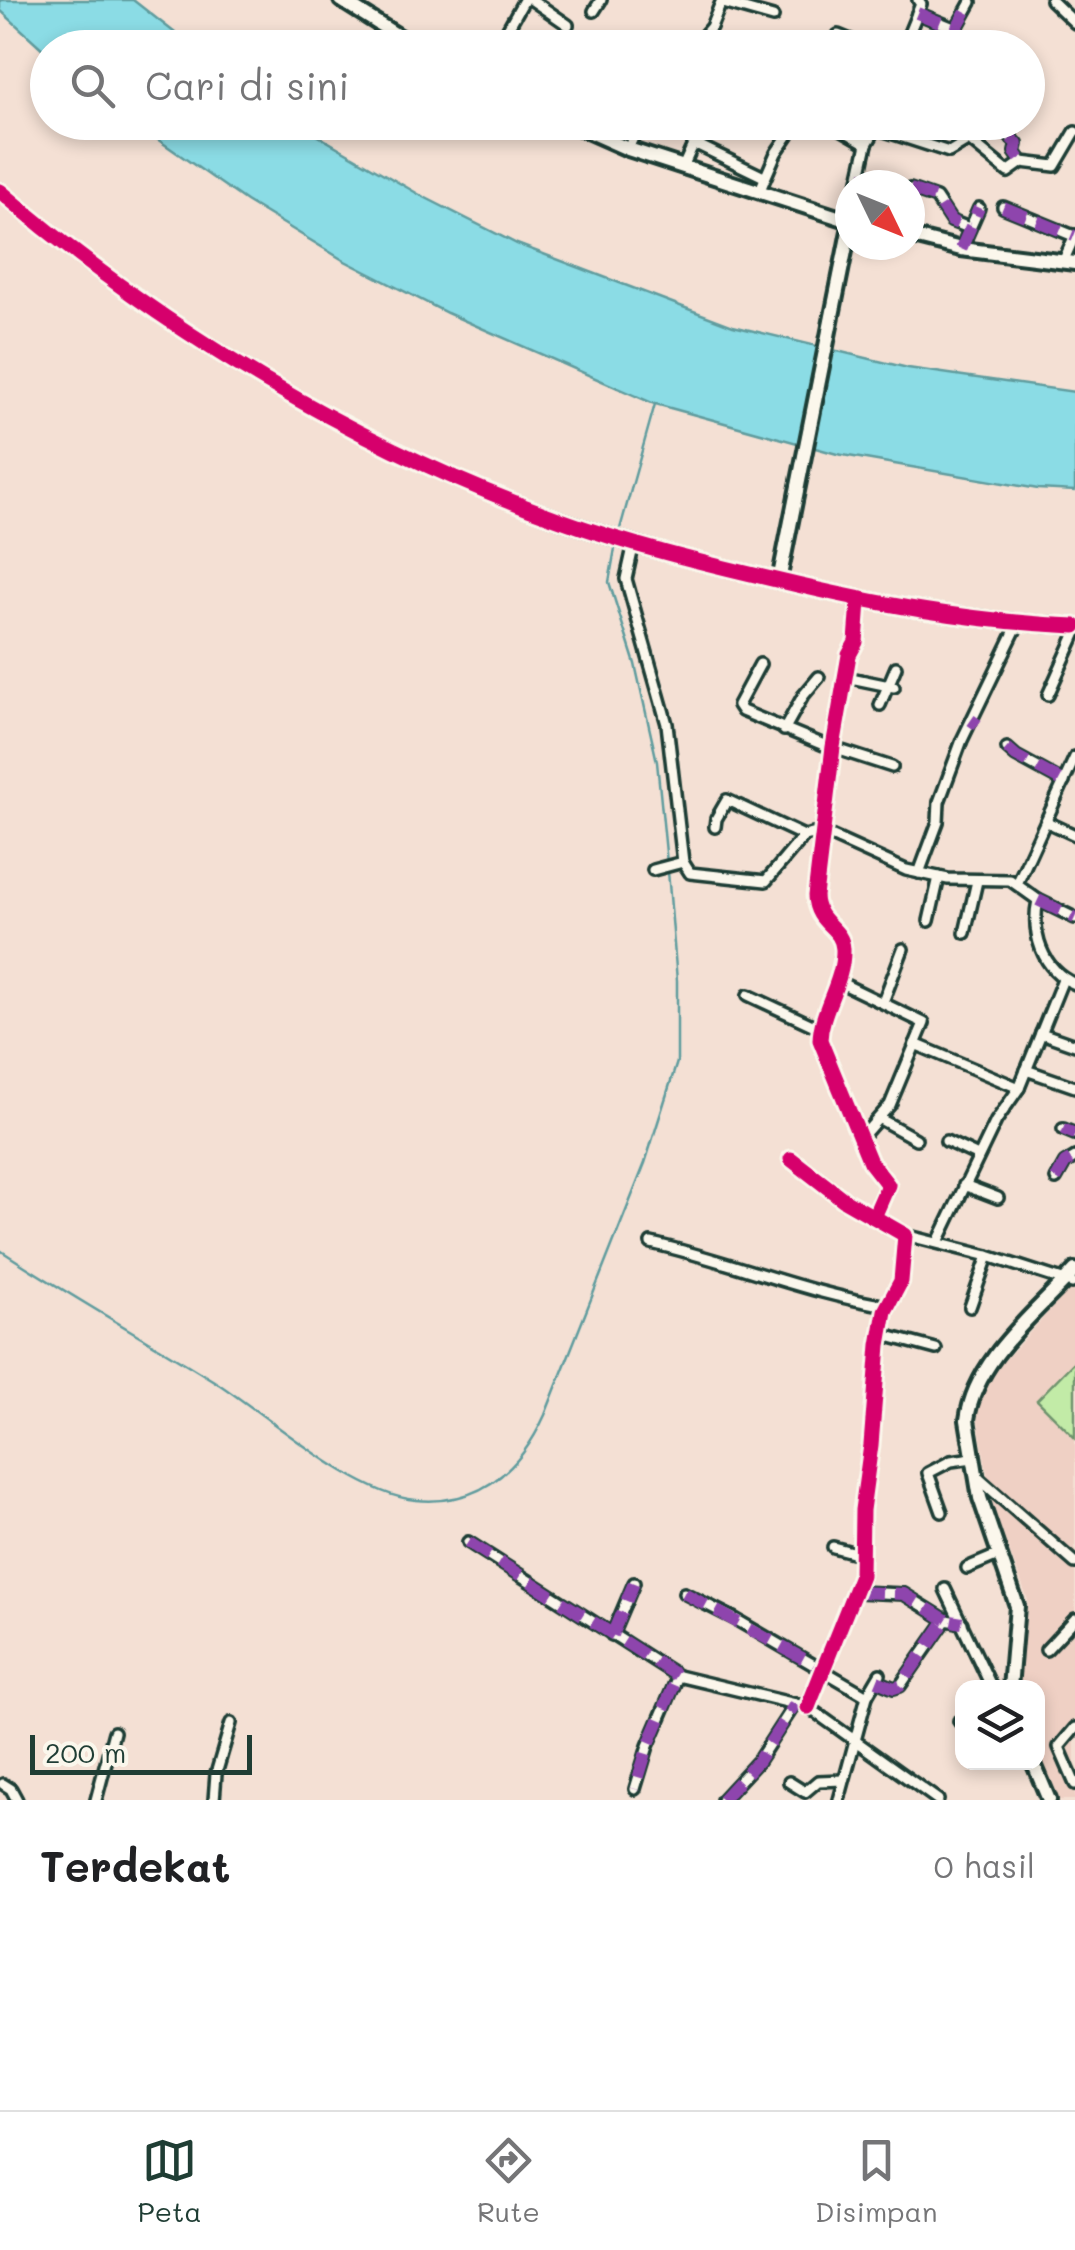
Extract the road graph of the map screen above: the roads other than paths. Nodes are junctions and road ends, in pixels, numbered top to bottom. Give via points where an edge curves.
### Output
1 (526, 0) edge
2 (601, 0) edge
3 (918, 0) edge
4 (1051, 0) edge
5 (722, 1) edge
6 (971, 2) edge
7 (350, 3) edge
8 (594, 11) dead end
9 (917, 13) junction
10 (773, 17) dead end
11 (1075, 22) edge
12 (568, 26) dead end
13 (390, 30) edge
14 (508, 30) edge
15 (708, 30) edge
16 (910, 30) edge
17 (1075, 132) edge
18 (608, 140) edge
19 (632, 140) edge
20 (700, 140) edge
21 (787, 140) edge
22 (859, 140) edge
23 (869, 140) edge
24 (917, 140) edge
25 (969, 140) edge
26 (969, 140) edge
27 (1013, 140) edge
28 (698, 144) junction
29 (866, 144) junction
30 (628, 149) junction
31 (1022, 162) junction
32 (683, 167) junction
33 (861, 170) edge
34 (762, 184) junction
35 (0, 191) edge
36 (925, 194) edge
37 (1004, 207) dead end
38 (979, 208) dead end
39 (835, 217) edge
40 (969, 228) junction
41 (1075, 236) edge
42 (925, 240) edge
43 (961, 249) junction
44 (842, 260) edge
45 (1069, 263) edge
46 (630, 542) junction
47 (779, 581) junction
48 (859, 600) junction
49 (1019, 622) junction
50 (1075, 626) edge
51 (1075, 635) edge
52 (760, 664) dead end
53 (896, 667) dead end
54 (820, 677) dead end
55 (846, 677) junction
56 (891, 686) junction
57 (1048, 696) dead end
58 (880, 705) dead end
59 (784, 730) junction
60 (832, 747) junction
61 (1007, 748) dead end
62 (1075, 758) edge
63 (892, 766) dead end
64 (1064, 782) junction
65 (1046, 822) junction
66 (716, 827) dead end
67 (822, 832) junction
68 (1075, 835) edge
69 (804, 836) junction
70 (681, 863) junction
71 (653, 870) dead end
72 (919, 873) junction
73 (939, 877) junction
74 (977, 881) junction
75 (1017, 884) junction
76 (1038, 900) junction
77 (1075, 918) edge
78 (929, 921) dead end
79 (965, 933) dead end
80 (903, 948) dead end
81 (1063, 978) junction
82 (839, 982) junction
83 (1075, 984) edge
84 (748, 995) dead end
85 (883, 1002) junction
86 (821, 1028) junction
87 (1041, 1033) junction
88 (916, 1044) junction
89 (1075, 1045) edge
90 (1026, 1070) junction
91 (1075, 1087) edge
92 (1019, 1088) junction
93 (880, 1119) junction
94 (1063, 1129) dead end
95 (1075, 1134) edge
96 (860, 1139) junction
97 (916, 1139) dead end
98 (946, 1140) dead end
99 (978, 1156) junction
100 (1075, 1157) edge
101 (791, 1159) dead end
102 (1056, 1179) dead end
103 (964, 1185) junction
104 (998, 1198) dead end
105 (874, 1217) junction
106 (904, 1235) junction
107 (938, 1242) junction
108 (651, 1243) dead end
109 (988, 1256) junction
110 (1072, 1278) edge
111 (888, 1306) junction
112 (970, 1307) dead end
113 (880, 1334) junction
114 (936, 1349) dead end
115 (973, 1458) junction
116 (979, 1478) junction
117 (942, 1512) dead end
118 (468, 1542) dead end
119 (832, 1547) dead end
120 (863, 1554) junction
121 (998, 1555) junction
122 (1075, 1563) edge
123 (967, 1568) dead end
124 (634, 1583) dead end
125 (945, 1589) dead end
126 (856, 1592) junction
127 (684, 1593) dead end
128 (1075, 1618) edge
129 (946, 1620) junction
130 (962, 1623) junction
131 (612, 1635) junction
132 (1046, 1650) dead end
133 (824, 1670) junction
134 (678, 1676) junction
135 (988, 1680) edge
136 (1014, 1680) edge
137 (1015, 1680) edge
138 (867, 1696) junction
139 (794, 1704) junction
140 (808, 1707) junction
141 (231, 1723) dead end
142 (1075, 1728) edge
143 (114, 1732) dead end
144 (854, 1740) junction
145 (1028, 1770) edge
146 (1036, 1770) edge
147 (844, 1780) junction
148 (789, 1782) dead end
149 (3, 1784) dead end
150 (1075, 1784) edge
151 (635, 1789) dead end
152 (17, 1800) edge
153 (96, 1800) edge
154 (214, 1800) edge
155 (722, 1800) edge
156 (839, 1800) edge
157 (938, 1800) edge
158 (1040, 1800) edge
159 (1049, 1800) edge

1 - 12 street
1 - 14 street
2 - 8 street
3 - 9 street
4 - 11 street
5 - 10 street
5 - 15 street
6 - 9 street via 956,29
7 - 13 street
9 - 16 street
17 - 31 street via 1056,166
18 - 30 street
19 - 30 street
20 - 28 street
21 - 34 street
22 - 29 street
23 - 29 street
24 - 26 street via 949,152
25 - 31 street via 1008,172
27 - 31 street
28 - 32 street
28 - 34 street
29 - 33 street
30 - 32 street
32 - 34 street
34 - 39 street
35 - 46 street via 85,262 294,396 437,468
36 - 40 street via 936,198 951,221
37 - 41 street
38 - 40 street
40 - 43 street
41 - 45 street
42 - 43 street
43 - 45 street
44 - 47 street
46 - 47 street
46 - 70 street via 626,579 668,724
47 - 48 street
48 - 49 street
48 - 55 street
49 - 50 street
49 - 72 street via 939,802
51 - 57 street
52 - 59 street via 738,705
53 - 56 street
54 - 59 street
55 - 56 street
55 - 60 street
56 - 58 street
59 - 60 street
60 - 63 street
60 - 67 street
61 - 64 street
62 - 64 street
64 - 65 street
65 - 68 street
65 - 75 street
66 - 69 street via 727,800
67 - 69 street
67 - 72 street
67 - 82 street via 815,908 842,941
69 - 70 street via 766,881 690,872
70 - 71 street
72 - 73 street
73 - 74 street
73 - 78 street
74 - 75 street
74 - 79 street
75 - 76 street
76 - 77 street
76 - 81 street via 1036,931
80 - 85 street
81 - 83 street
81 - 87 street
82 - 85 street
82 - 86 street
84 - 86 street
85 - 88 street via 924,1023
86 - 96 street via 830,1070
87 - 89 street
87 - 90 street
88 - 92 street
88 - 93 street
90 - 91 street
90 - 92 street
92 - 99 street
93 - 96 street
93 - 97 street
94 - 95 street
96 - 105 street via 888,1185
98 - 99 street
99 - 103 street
100 - 102 street
101 - 105 street
103 - 104 street
103 - 107 street
105 - 106 street
106 - 107 street
106 - 111 street via 901,1281
107 - 109 street
108 - 111 street
109 - 110 street
109 - 112 street
110 - 115 street via 973,1390 967,1420
110 - 116 street via 979,1396
111 - 113 street
113 - 114 street
113 - 120 street
115 - 116 street
115 - 117 street via 928,1473
116 - 121 street
116 - 122 street
116 - 137 street via 1024,1605
118 - 131 street
119 - 120 street
120 - 126 street
121 - 123 street
121 - 136 street via 1018,1611
124 - 131 street
125 - 130 street
126 - 129 street via 904,1594
126 - 133 street
127 - 133 street
128 - 132 street
129 - 130 street
129 - 138 street via 900,1686 878,1677
130 - 135 street
131 - 134 street
133 - 138 street
133 - 140 street
134 - 139 street
134 - 151 street
138 - 144 street
139 - 140 street
139 - 155 street via 758,1761
140 - 144 street
141 - 154 street
142 - 150 street via 1059,1746
143 - 153 street
144 - 147 street
144 - 157 street
145 - 158 street
146 - 159 street
147 - 148 street via 818,1781 805,1792
147 - 156 street
149 - 152 street

